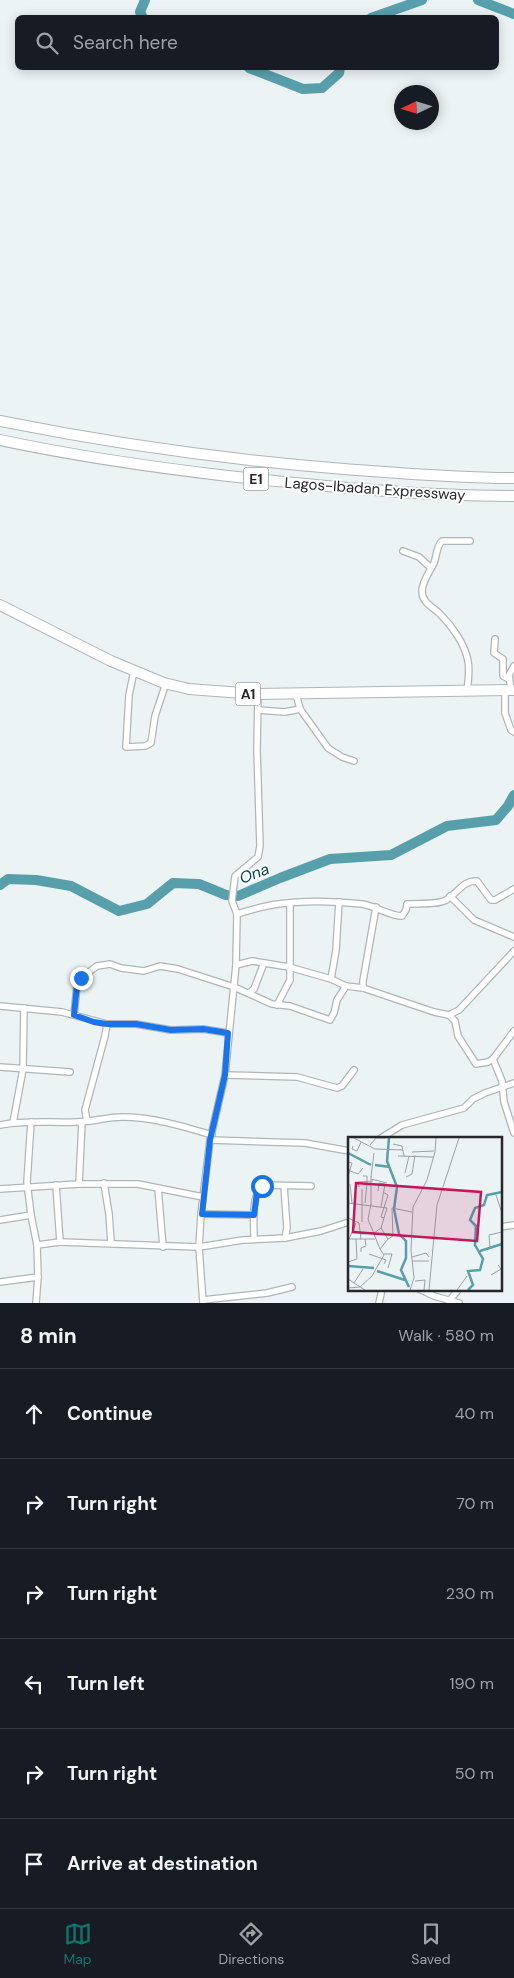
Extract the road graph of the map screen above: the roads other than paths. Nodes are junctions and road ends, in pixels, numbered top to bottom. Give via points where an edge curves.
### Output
1 (0, 421) edge
2 (0, 440) edge
3 (514, 478) edge
4 (514, 496) edge
5 (470, 541) dead end
6 (403, 551) dead end
7 (431, 568) junction
8 (0, 605) edge
9 (495, 639) dead end
10 (514, 666) edge
11 (134, 670) junction
12 (509, 678) junction
13 (166, 683) junction
14 (510, 690) edge
15 (467, 692) junction
16 (258, 694) junction
17 (296, 694) junction
18 (300, 709) junction
19 (258, 710) junction
20 (514, 732) edge
21 (354, 761) dead end
22 (514, 889) edge
23 (450, 896) junction
24 (339, 902) junction
25 (290, 903) junction
26 (376, 907) junction
27 (237, 914) junction
28 (514, 937) edge
29 (514, 952) edge
30 (264, 963) junction
31 (236, 965) junction
32 (289, 967) junction
33 (331, 980) junction
34 (346, 986) junction
35 (234, 987) junction
36 (363, 988) junction
37 (249, 993) junction
38 (277, 1005) junction
39 (0, 1006) edge
40 (24, 1008) junction
41 (74, 1015) junction
42 (449, 1015) junction
43 (107, 1024) junction
44 (514, 1031) edge
45 (228, 1033) junction
46 (493, 1059) junction
47 (0, 1067) edge
48 (23, 1068) junction
49 (354, 1070) dead end
50 (70, 1072) dead end
51 (225, 1075) junction
52 (514, 1083) edge
53 (503, 1087) junction
54 (84, 1121) junction
55 (31, 1122) junction
56 (13, 1123) junction
57 (0, 1125) edge
58 (514, 1134) edge
59 (384, 1137) edge
60 (211, 1138) junction
61 (348, 1151) edge
62 (79, 1184) junction
63 (104, 1184) junction
64 (56, 1185) junction
65 (284, 1186) junction
66 (311, 1186) dead end
67 (28, 1187) junction
68 (0, 1188) edge
69 (158, 1188) junction
70 (203, 1197) junction
71 (202, 1214) junction
72 (31, 1215) junction
73 (254, 1215) junction
74 (0, 1220) edge
75 (348, 1222) edge
76 (285, 1238) junction
77 (254, 1240) junction
78 (60, 1242) junction
79 (111, 1242) junction
80 (37, 1245) junction
81 (164, 1247) junction
82 (199, 1247) junction
83 (38, 1277) junction
84 (0, 1282) edge
85 (292, 1287) dead end
86 (382, 1290) edge
87 (421, 1290) edge
88 (458, 1290) edge
89 (434, 1296) junction
90 (449, 1301) junction
91 (203, 1302) edge
92 (36, 1303) edge
93 (379, 1303) edge
94 (432, 1303) edge
95 (459, 1303) edge

1 - 3 highway, Lagos-Ibadan Expressway / E1 via 121,444 255,461 428,476
2 - 4 highway, Lagos-Ibadan Expressway / E1 via 125,463 276,482 430,494
5 - 7 street via 442,541
6 - 7 street via 419,557
7 - 15 street via 422,588 423,596 463,647 468,662
8 - 11 highway, A1
9 - 12 street via 494,653 502,659 503,676
10 - 12 street
11 - 13 highway, A1
11 - 13 street via 126,747 151,743 155,716
12 - 14 street
13 - 16 highway, A1 via 206,691
14 - 15 highway, A1
14 - 20 street via 505,713
15 - 17 highway, A1
16 - 17 highway, A1
16 - 19 street
17 - 18 street
18 - 19 street via 285,712
18 - 21 street via 328,748
19 - 27 street via 260,846 258,857 235,876 232,901
22 - 23 street via 491,900 474,880
23 - 26 street via 430,904 407,904 402,916
23 - 28 street via 474,920
24 - 25 street
24 - 26 street
24 - 33 street
25 - 27 street
25 - 32 street
26 - 36 street
27 - 31 street
29 - 42 street via 459,1010
30 - 31 street via 252,961
30 - 32 street
30 - 37 street via 254,989
31 - 35 street
32 - 33 street
32 - 38 street via 290,980
33 - 34 street
34 - 36 street
34 - 38 street via 330,1020 290,1006
35 - 37 street
35 - 41 street via 160,966 144,970 110,964 97,966 77,985
35 - 45 street
36 - 42 street
37 - 38 street
39 - 40 street
40 - 41 street
40 - 48 street
41 - 43 street
42 - 46 street via 456,1021 458,1036 472,1061 479,1065
43 - 45 street
43 - 54 street
44 - 46 street
45 - 51 street
46 - 53 street
47 - 48 street
48 - 50 street
48 - 56 street
49 - 51 street via 337,1088 298,1077
51 - 60 street
52 - 53 street
53 - 58 street
53 - 59 street via 485,1092 464,1108 402,1125
54 - 55 street
54 - 60 street via 144,1118
54 - 62 street
55 - 56 street
55 - 67 street
56 - 57 street
60 - 61 street via 305,1143
60 - 70 street
62 - 63 street
62 - 64 street
63 - 69 street via 138,1184
63 - 79 street
64 - 67 street
64 - 78 street
65 - 66 street
65 - 73 street via 262,1186 257,1192
65 - 76 street
67 - 68 street
67 - 72 street
69 - 70 street
69 - 81 street
70 - 71 street
71 - 73 street
71 - 82 street
72 - 74 street
72 - 80 street
73 - 77 street
75 - 76 street
76 - 77 street
77 - 82 street
78 - 79 street
78 - 80 street
79 - 81 street
80 - 83 street
81 - 82 street
82 - 91 street
83 - 84 street
83 - 92 street
85 - 91 street
86 - 93 street
87 - 89 street
88 - 90 street
89 - 90 street
89 - 94 street
90 - 95 street

